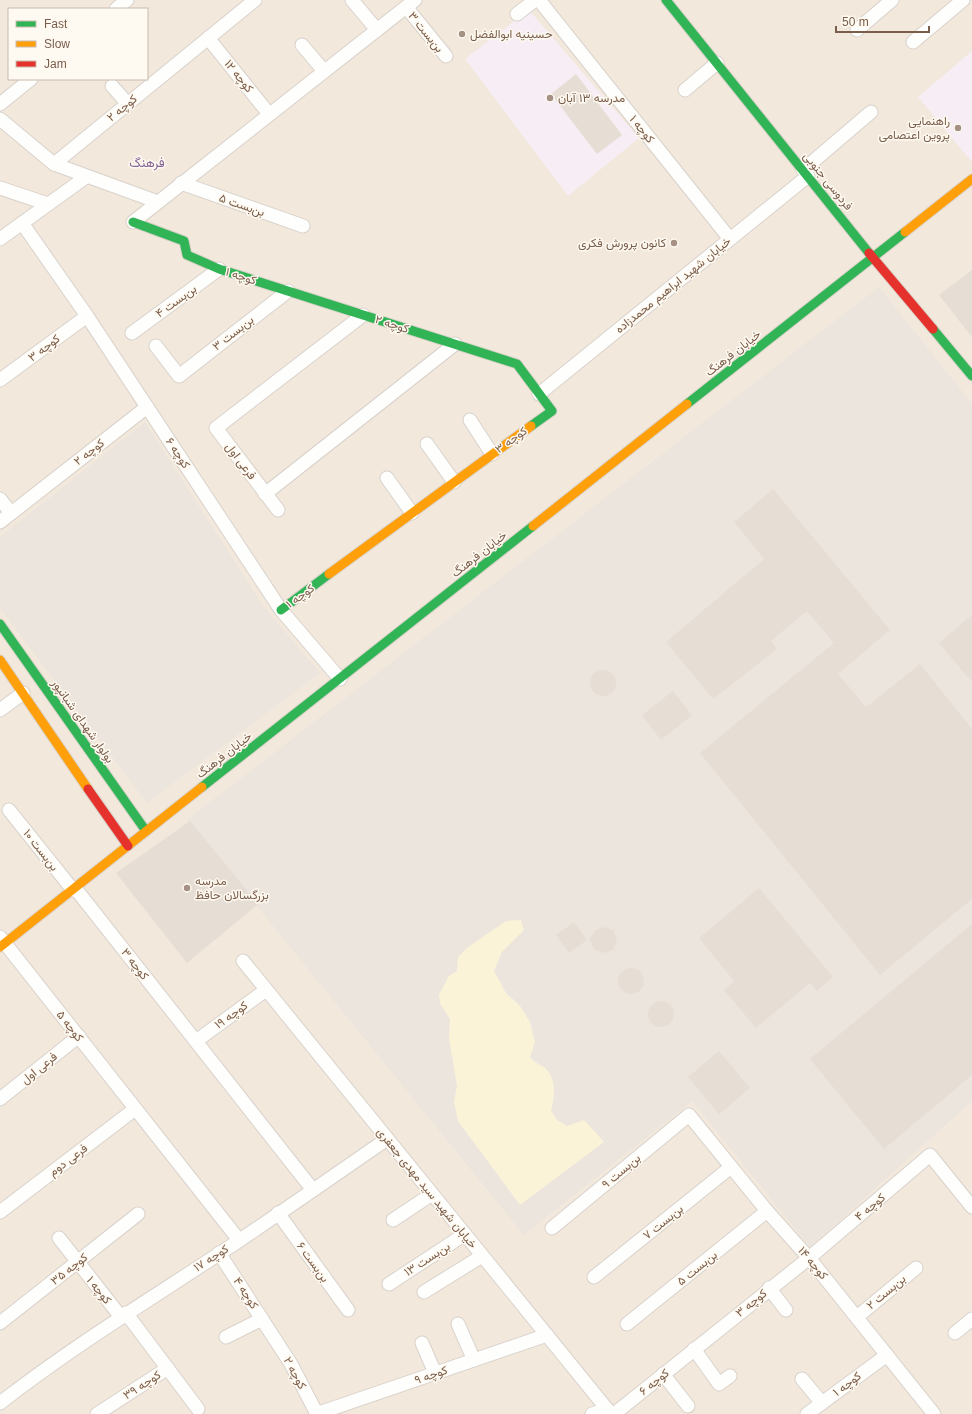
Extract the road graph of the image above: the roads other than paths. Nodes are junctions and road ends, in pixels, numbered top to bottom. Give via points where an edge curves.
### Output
1 (127, 0) edge
2 (255, 0) edge
3 (352, 0) edge
4 (535, 0) edge
5 (539, 0) edge
6 (666, 0) edge
7 (892, 0) edge
8 (963, 0) edge
9 (411, 4) edge
10 (117, 8) edge
11 (517, 14) dead end
12 (377, 30) junction
13 (857, 30) dead end
14 (208, 38) junction
15 (913, 42) dead end
16 (302, 45) dead end
17 (446, 56) dead end
18 (717, 63) junction
19 (324, 72) junction
20 (30, 80) edge
21 (112, 86) dead end
22 (685, 90) dead end
23 (0, 104) edge
24 (128, 104) junction
25 (871, 112) dead end
26 (269, 114) junction
27 (0, 118) edge
28 (54, 164) junction
29 (805, 173) junction
30 (86, 177) junction
31 (972, 179) edge
32 (182, 183) junction
33 (0, 188) edge
34 (158, 202) junction
35 (48, 204) junction
36 (133, 222) joint
37 (22, 223) junction
38 (303, 226) dead end
39 (0, 239) edge
40 (730, 239) junction
41 (873, 257) junction
42 (219, 269) junction
43 (288, 291) junction
44 (363, 315) junction
45 (87, 316) junction
46 (132, 333) dead end
47 (455, 344) junction
48 (156, 346) dead end
49 (972, 376) edge
50 (0, 380) edge
51 (539, 394) junction
52 (147, 406) junction
53 (470, 420) dead end
54 (216, 428) joint
55 (427, 444) dead end
56 (492, 454) junction
57 (387, 478) dead end
58 (454, 482) junction
59 (266, 494) junction
60 (0, 499) edge
61 (278, 510) dead end
62 (11, 513) junction
63 (412, 513) junction
64 (0, 522) edge
65 (281, 610) junction
66 (0, 624) edge
67 (0, 660) edge
68 (340, 679) junction
69 (23, 692) junction
70 (0, 710) edge
71 (112, 803) junction
72 (9, 810) dead end
73 (146, 832) junction
74 (128, 846) junction
75 (74, 889) junction
76 (2, 943) edge
77 (243, 961) dead end
78 (266, 990) junction
79 (78, 1036) junction
80 (196, 1041) junction
81 (0, 1099) edge
82 (135, 1108) junction
83 (689, 1115) joint
84 (387, 1139) junction
85 (731, 1167) junction
86 (313, 1190) junction
87 (432, 1194) junction
88 (972, 1207) edge
89 (767, 1211) junction
90 (0, 1212) edge
91 (138, 1214) dead end
92 (278, 1214) junction
93 (394, 1220) dead end
94 (552, 1228) dead end
95 (465, 1234) junction
96 (59, 1238) dead end
97 (240, 1240) junction
98 (219, 1253) junction
99 (482, 1256) junction
100 (809, 1258) junction
101 (77, 1263) junction
102 (916, 1268) dead end
103 (594, 1277) dead end
104 (389, 1284) dead end
105 (769, 1288) junction
106 (424, 1292) dead end
107 (348, 1310) dead end
108 (786, 1310) dead end
109 (123, 1315) junction
110 (857, 1317) junction
111 (972, 1319) edge
112 (262, 1320) junction
113 (0, 1324) edge
114 (458, 1324) dead end
115 (627, 1324) dead end
116 (955, 1333) dead end
117 (272, 1334) joint
118 (547, 1335) junction
119 (226, 1337) dead end
120 (422, 1343) dead end
121 (694, 1349) junction
122 (887, 1355) junction
123 (474, 1360) junction
124 (168, 1368) junction
125 (435, 1373) junction
126 (663, 1374) junction
127 (730, 1376) dead end
128 (802, 1379) dead end
129 (0, 1403) edge
130 (822, 1403) junction
131 (688, 1406) dead end
132 (198, 1409) dead end
133 (610, 1412) edge
134 (97, 1414) edge
135 (317, 1414) edge
136 (592, 1414) edge
137 (807, 1414) edge
138 (934, 1414) edge

1 - 10 street
2 - 14 street
3 - 12 street
4 - 11 street
5 - 40 street, کوچه ۱
6 - 18 street, فردوسی جنوبی
7 - 13 street
8 - 15 street
9 - 12 street
9 - 17 street, بن‌بست ۳
12 - 19 street
14 - 24 street, کوچه ۲
14 - 26 street, کوچه ۱۲
16 - 19 street
18 - 22 street
18 - 29 street, فردوسی جنوبی
19 - 26 street
20 - 23 street
21 - 24 street
24 - 28 street, کوچه ۲
25 - 29 street, خیابان شهید ابراهیم محمدزاده
26 - 32 street
27 - 28 street
28 - 30 street
29 - 40 street, خیابان شهید ابراهیم محمدزاده
29 - 41 street, فردوسی جنوبی
30 - 34 street
30 - 35 street
31 - 41 street, خیابان فرهنگ
32 - 34 street
32 - 38 street, بن‌بست ۵
33 - 35 street
34 - 36 street
35 - 37 street
36 - 42 street, کوچه ۱ via 184,241 187,255
37 - 39 street
37 - 45 street, کوچه ۶
40 - 51 street, خیابان شهید ابراهیم محمدزاده
41 - 49 street, فردوسی جنوبی
41 - 68 street, خیابان فرهنگ
42 - 43 street, کوچه ۱
42 - 46 street, بن‌بست ۴
43 - 44 street, کوچه ۱
43 - 48 street, بن‌بست ۳ via 179,376
44 - 47 street, کوچه ۲
44 - 54 street, کوچه ۲
45 - 50 street, کوچه ۳
45 - 52 street, کوچه ۶
47 - 51 street, کوچه ۲ via 517,364
47 - 59 street
51 - 56 street, کوچه ۳ via 552,411
52 - 62 street, کوچه ۲
52 - 65 street, کوچه ۶
53 - 56 street
54 - 59 street, فرعی اول
55 - 58 street
56 - 58 street, کوچه ۳
57 - 63 street
58 - 63 street, کوچه ۱
59 - 61 street, فرعی اول
60 - 62 street
62 - 64 street
63 - 65 street, کوچه ۱
65 - 68 street, کوچه ۶
66 - 71 street, بولوار شهدای شبانپور
67 - 69 street, بولوار شهدای شبانپور
68 - 73 street, خیابان فرهنگ
69 - 70 street
69 - 71 street, بولوار شهدای شبانپور
71 - 73 street, بولوار شهدای شبانپور
71 - 74 street, بولوار شهدای شبانپور
72 - 75 street, بن‌بست ۱۰
73 - 74 street, خیابان فرهنگ
74 - 75 street, خیابان فرهنگ
75 - 76 street, خیابان فرهنگ
75 - 80 street, کوچه ۳
76 - 79 street, کوچه ۵
77 - 78 street, خیابان شهید سید مهدی جعفری
78 - 80 street, کوچه ۱۹
78 - 84 street, خیابان شهید سید مهدی جعفری
79 - 81 street, فرعی اول
79 - 82 street, کوچه ۵
80 - 86 street
82 - 90 street, فرعی دوم
82 - 97 street
83 - 85 street, کوچه ۱۴
83 - 94 street, بن‌بست ۹
84 - 86 street, کوچه ۱۷
84 - 87 street, خیابان شهید سید مهدی جعفری
85 - 89 street, کوچه ۱۴
85 - 103 street, بن‌بست ۷
86 - 92 street, کوچه ۱۷
87 - 93 street
87 - 95 street, خیابان شهید سید مهدی جعفری
88 - 100 street, کوچه ۴ via 930,1155
89 - 100 street, کوچه ۱۴
89 - 115 street, بن‌بست ۵
91 - 101 street, کوچه ۳۵
92 - 97 street, کوچه ۱۷
92 - 107 street, بن‌بست ۶
95 - 99 street, خیابان شهید سید مهدی جعفری
95 - 104 street, بن‌بست ۱۳
96 - 101 street, کوچه ۱
97 - 98 street, کوچه ۱۷
98 - 109 street, کوچه ۱۷
98 - 112 street, کوچه ۴
99 - 106 street
99 - 118 street, خیابان شهید سید مهدی جعفری
100 - 105 street, کوچه ۳
100 - 110 street, کوچه ۱۴
101 - 109 street, کوچه ۱
101 - 113 street, کوچه ۳۵
102 - 110 street, بن‌بست ۲
105 - 108 street
105 - 121 street, کوچه ۳
109 - 124 street
109 - 129 street, کوچه ۱۷ via 34,1376
110 - 122 street, کوچه ۱۴
111 - 116 street
112 - 117 street, کوچه ۴
112 - 119 street
114 - 123 street
117 - 135 street, کوچه ۲
118 - 123 street, کوچه ۹
118 - 133 street, خیابان شهید سید مهدی جعفری
120 - 125 street
121 - 126 street, کوچه ۶
121 - 127 street via 719,1384
122 - 130 street, کوچه ۱
122 - 138 street, کوچه ۱۴
123 - 125 street, کوچه ۹
124 - 132 street
124 - 134 street, کوچه ۳۹
125 - 135 street, کوچه ۹
126 - 131 street
126 - 133 street, کوچه ۶
128 - 130 street
130 - 137 street, کوچه ۱
133 - 136 street

